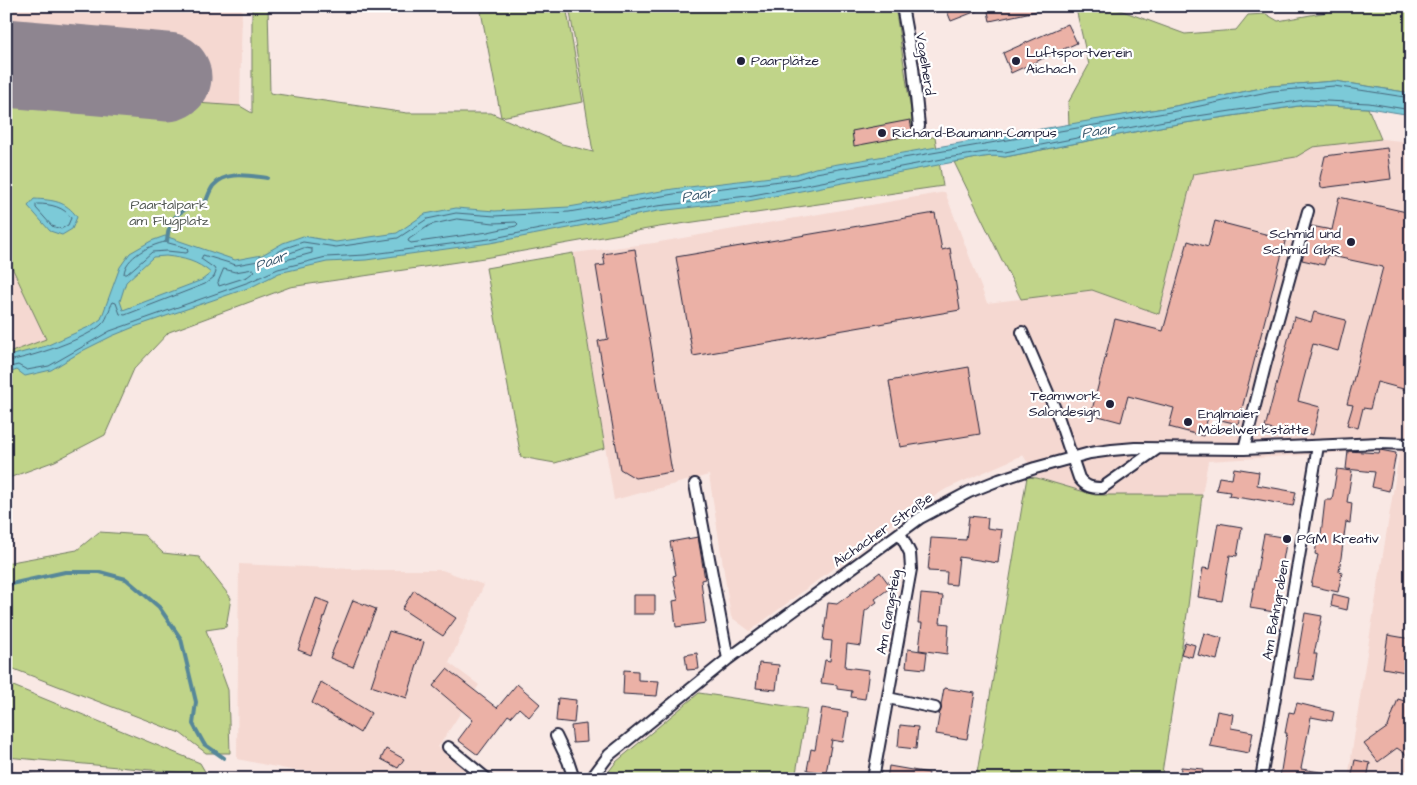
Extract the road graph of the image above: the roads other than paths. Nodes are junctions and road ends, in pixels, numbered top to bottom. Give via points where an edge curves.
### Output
1 (902, 6) edge
2 (919, 126) dead end
3 (1308, 211) dead end
4 (1022, 332) dead end
5 (1411, 444) edge
6 (1318, 446) junction
7 (1157, 449) junction
8 (1244, 449) junction
9 (1072, 458) junction
10 (695, 484) dead end
11 (900, 533) junction
12 (728, 659) junction
13 (888, 698) junction
14 (935, 708) dead end
15 (556, 736) dead end
16 (448, 747) dead end
17 (487, 779) edge
18 (574, 779) edge
19 (591, 779) edge
20 (873, 779) edge
21 (1261, 779) edge

1 - 2 street, Vogelherd
3 - 8 street
4 - 9 street
5 - 6 street, Aichacher Straße
6 - 8 street, Aichacher Straße
6 - 21 street, Am Bahngraben
7 - 8 street, Aichacher Straße
7 - 9 street, Aichacher Straße via 1112,450
7 - 9 street via 1102,488 1085,486
9 - 11 street, Aichacher Straße via 969,492 920,518
10 - 12 street
11 - 12 street, Aichacher Straße
11 - 13 street, Am Gangsteig via 910,553 912,569
12 - 19 street, Aichacher Straße via 609,755
13 - 14 street
13 - 20 street, Am Gangsteig
15 - 18 street
16 - 17 street

